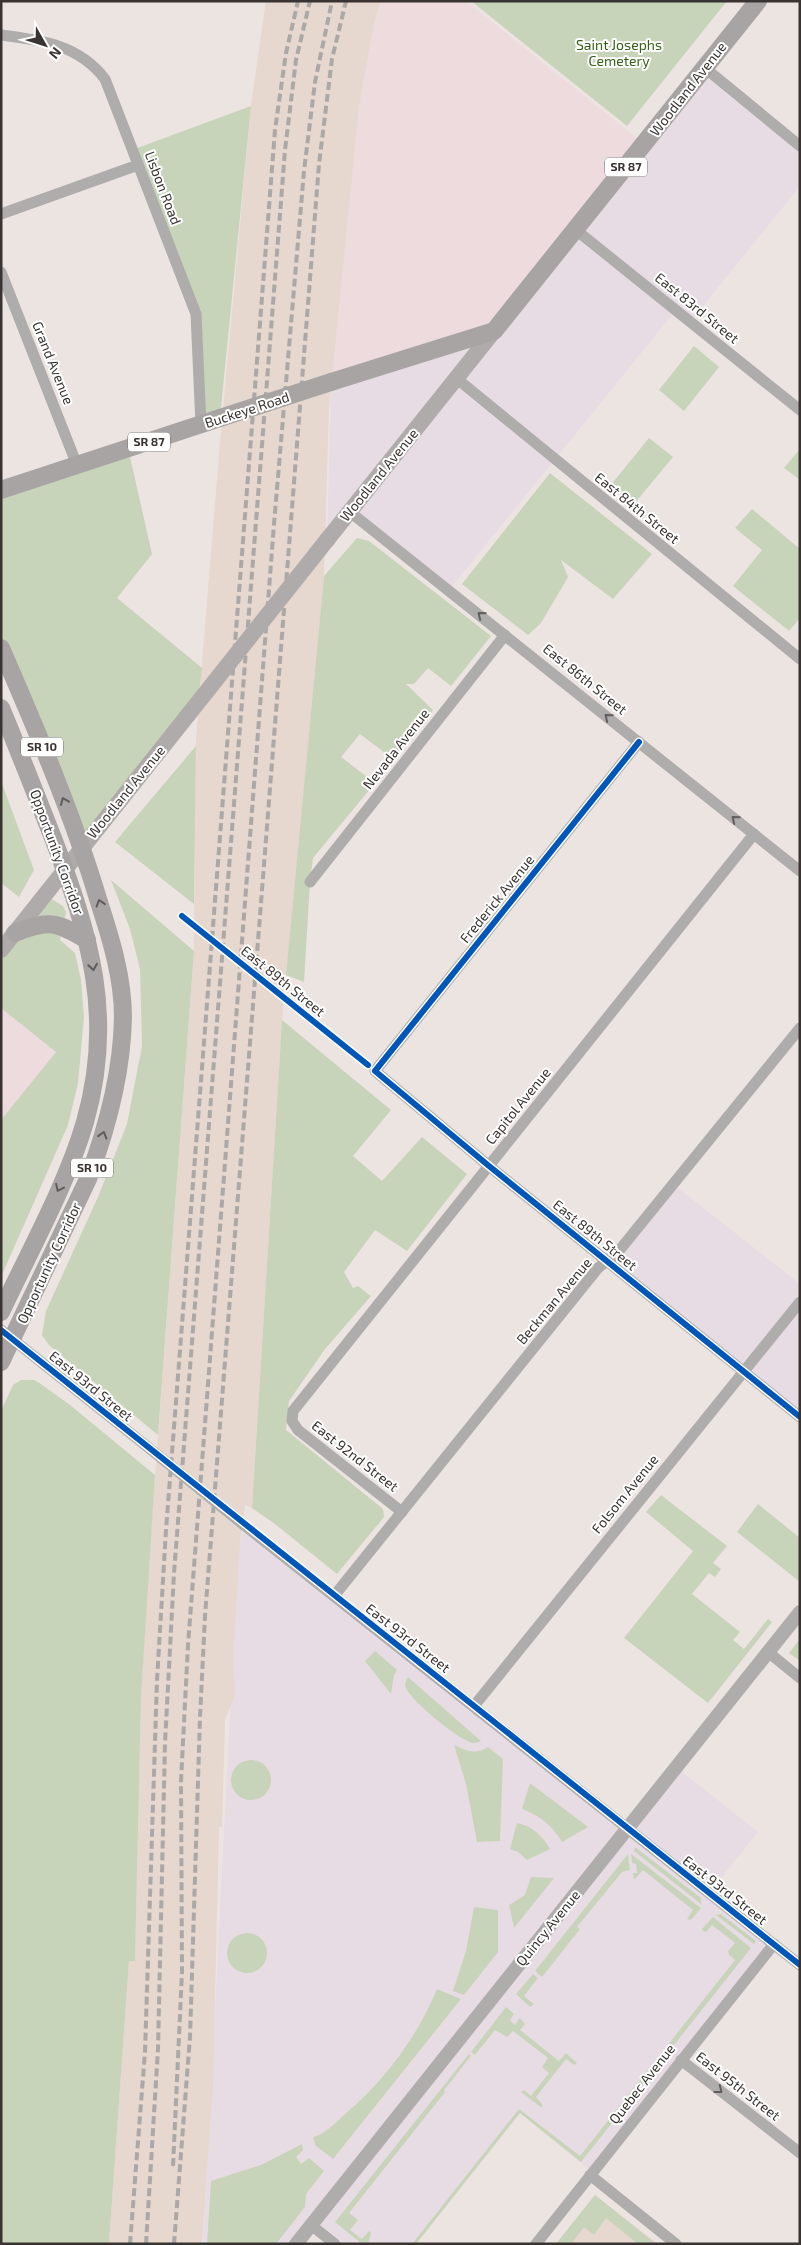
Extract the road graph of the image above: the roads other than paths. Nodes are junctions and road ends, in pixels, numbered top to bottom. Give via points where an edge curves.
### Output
1 (758, 1) edge
2 (1, 34) edge
3 (705, 68) junction
4 (800, 146) edge
5 (138, 165) junction
6 (1, 214) edge
7 (576, 230) junction
8 (1, 272) edge
9 (494, 332) junction
10 (456, 378) junction
11 (800, 410) edge
12 (201, 425) junction
13 (78, 465) junction
14 (1, 490) edge
15 (350, 512) junction
16 (506, 635) junction
17 (1, 648) edge
18 (800, 659) edge
19 (1, 708) edge
20 (639, 742) junction
21 (754, 834) junction
22 (82, 846) junction
23 (65, 870) junction
24 (800, 871) edge
25 (310, 882) dead end
26 (15, 933) junction
27 (87, 940) junction
28 (1, 950) edge
29 (800, 1028) edge
30 (375, 1071) joint
31 (489, 1166) junction
32 (608, 1261) junction
33 (800, 1302) edge
34 (1, 1312) edge
35 (7, 1335) edge
36 (1, 1362) edge
37 (744, 1371) junction
38 (800, 1417) edge
39 (292, 1421) joint
40 (402, 1512) junction
41 (334, 1596) junction
42 (800, 1612) edge
43 (768, 1652) junction
44 (800, 1678) edge
45 (474, 1706) junction
46 (627, 1829) junction
47 (774, 1944) junction
48 (800, 1965) edge
49 (681, 2060) junction
50 (800, 2153) edge
51 (590, 2175) junction
52 (311, 2225) junction
53 (296, 2244) edge
54 (335, 2244) edge
55 (536, 2244) edge
56 (676, 2244) edge

1 - 3 main road, Woodland Avenue / SR 87
2 - 5 street, Lisbon Road via 51,44 94,65 105,79
3 - 4 street
3 - 7 main road, Woodland Avenue / SR 87
5 - 6 street
5 - 12 street, Lisbon Road via 196,314
7 - 9 main road, Woodland Avenue / SR 87
7 - 11 street, East 83rd Street
8 - 13 street, Grand Avenue
9 - 10 main road, Woodland Avenue
9 - 12 main road, Buckeye Road / SR 87, bridge
10 - 15 main road, Woodland Avenue
10 - 18 street, East 84th Street
12 - 13 main road, Buckeye Road / SR 87
13 - 14 main road, Buckeye Road / SR 87
16 -> 15 street, East 86th Street
15 - 22 main road, Woodland Avenue, bridge
20 -> 16 street, East 86th Street
16 - 25 street, Nevada Avenue
22 -> 17 main road, Opportunity Corridor / SR 10
19 - 23 main road, Opportunity Corridor / SR 10
21 -> 20 street, East 86th Street
20 - 30 street, Frederick Avenue
21 - 24 street, East 86th Street
21 - 31 street, Capitol Avenue
22 - 23 main road, Woodland Avenue
35 -> 22 main road, Opportunity Corridor / SR 10 via 88,1179 105,1129 119,1065 123,1016 120,984 110,936
23 - 26 main road, Woodland Avenue
23 - 27 main road, Opportunity Corridor / SR 10
26 - 27 main road via 49,924 62,926
26 - 28 main road, Woodland Avenue
27 -> 34 main road, Opportunity Corridor / SR 10 via 95,977 99,1025 97,1062 89,1105 69,1167
29 - 32 street, Beckman Avenue
30 - 31 street, East 89th Street
31 - 32 street, East 89th Street
31 - 39 street, Capitol Avenue via 293,1411
32 - 37 street, East 89th Street
32 - 40 street, Beckman Avenue via 597,1270
33 - 37 street, Folsom Avenue
35 - 36 main road, Opportunity Corridor / SR 10
35 - 41 street, East 93rd Street, bridge
37 - 38 street, East 89th Street
37 - 45 street, Folsom Avenue
39 - 40 street, East 92nd Street via 298,1430
40 - 41 street, Beckman Avenue
41 - 45 street, East 93rd Street
42 - 43 street, Quincy Avenue
43 - 44 street
43 - 46 street, Quincy Avenue
45 - 46 street, East 93rd Street
46 - 47 street, East 93rd Street
46 - 52 street, Quincy Avenue
47 - 48 street, East 93rd Street
47 - 49 street, Quebec Avenue
49 -> 50 street, East 95th Street
49 - 51 street, Quebec Avenue
51 - 55 street, Quebec Avenue
51 - 56 street
52 - 53 street, Quincy Avenue
52 - 54 street

